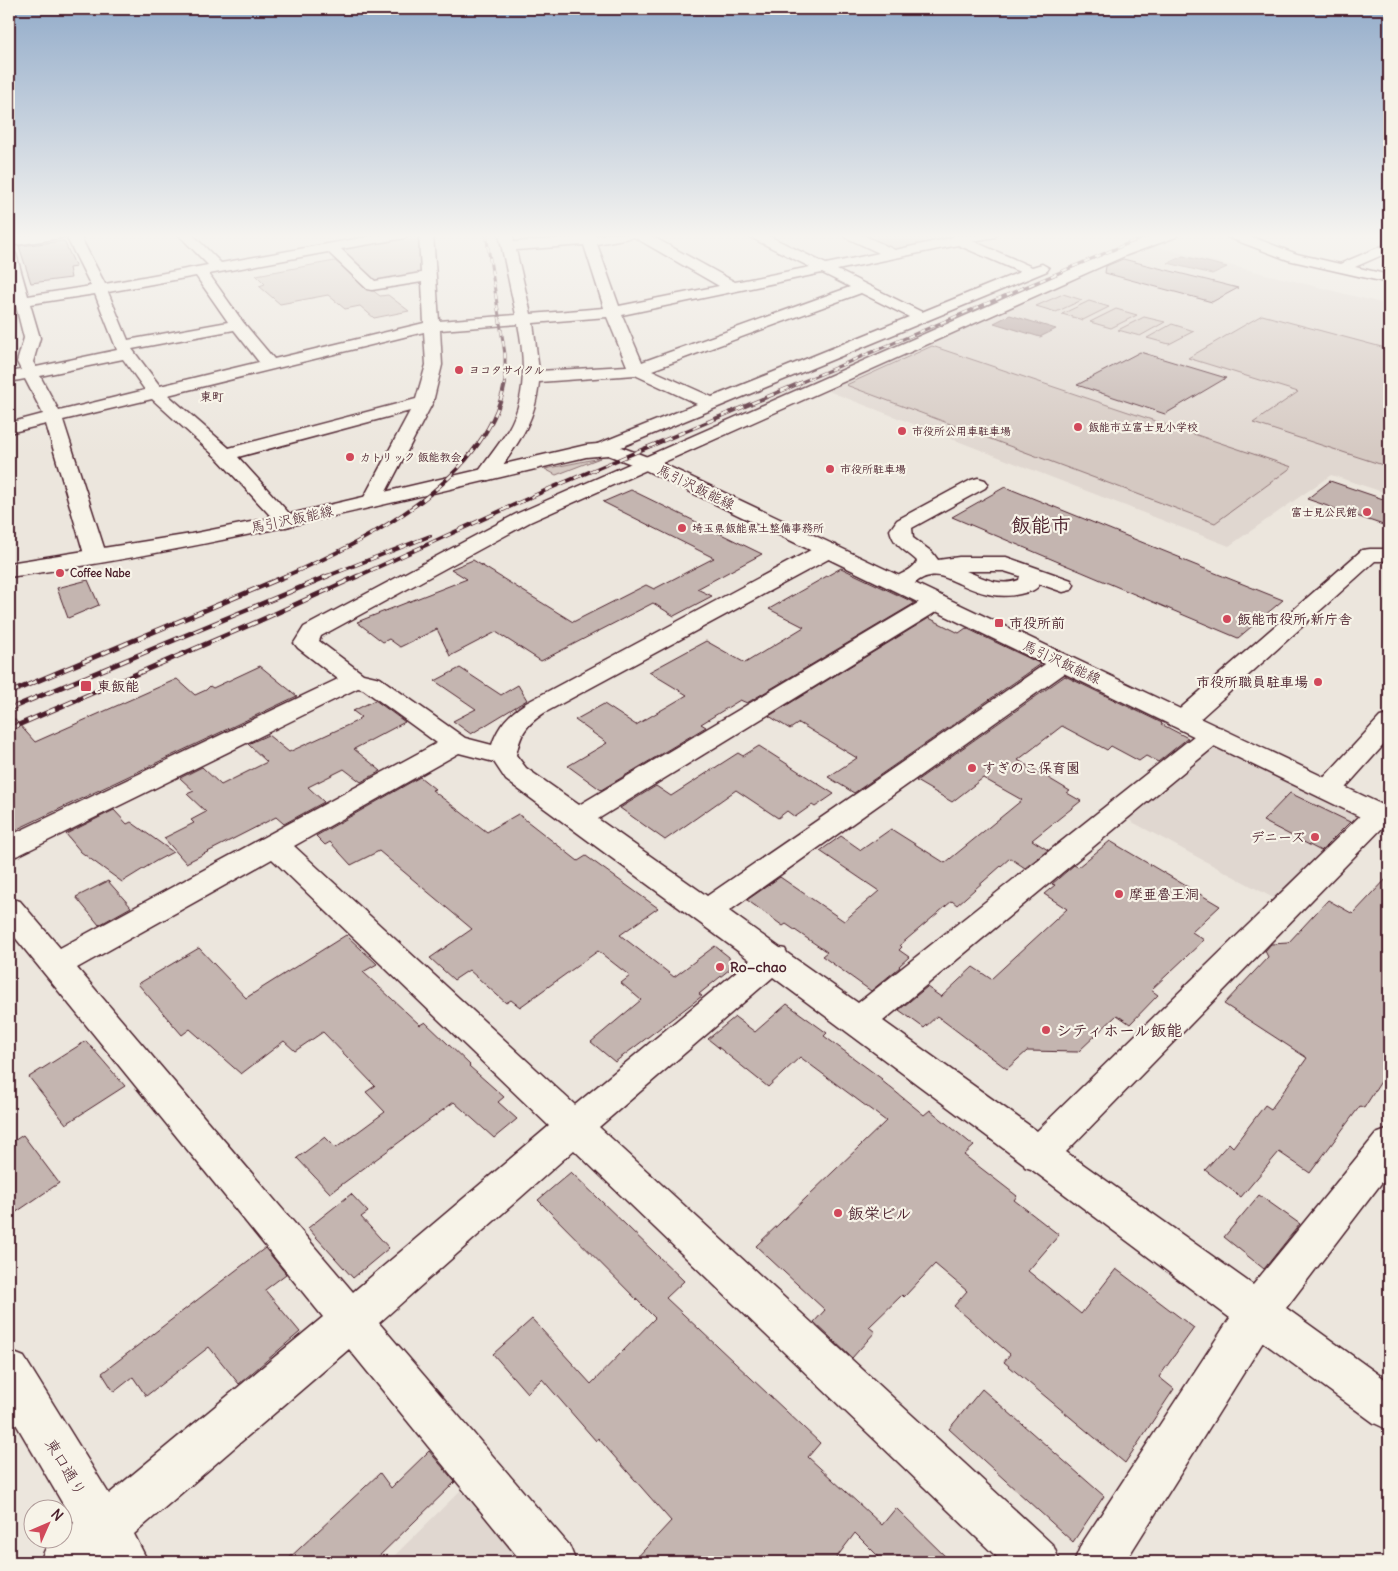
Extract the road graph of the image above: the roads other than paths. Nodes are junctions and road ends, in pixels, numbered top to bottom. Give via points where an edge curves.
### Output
1 (18, 307) edge
2 (108, 307) edge
3 (226, 307) edge
4 (431, 307) edge
5 (521, 307) edge
6 (611, 307) edge
7 (635, 307) edge
8 (808, 307) edge
9 (901, 307) edge
10 (945, 307) edge
11 (997, 307) edge
12 (613, 312) junction
13 (921, 317) junction
14 (524, 319) junction
15 (238, 325) junction
16 (432, 326) junction
17 (125, 350) junction
18 (270, 365) junction
19 (637, 370) junction
20 (30, 374) junction
21 (9, 377) edge
22 (532, 377) junction
23 (156, 392) junction
24 (424, 402) junction
25 (712, 404) junction
26 (53, 417) junction
27 (9, 428) edge
28 (602, 449) junction
29 (225, 455) junction
30 (646, 463) junction
31 (487, 474) junction
32 (978, 484) dead end
33 (372, 501) junction
34 (286, 521) junction
35 (828, 550) junction
36 (95, 554) junction
37 (1389, 555) edge
38 (925, 569) junction
39 (9, 570) edge
40 (1032, 574) junction
41 (899, 584) junction
42 (1063, 585) dead end
43 (991, 590) junction
44 (936, 602) junction
45 (1030, 608) dead end
46 (1063, 662) junction
47 (355, 680) junction
48 (1183, 720) junction
49 (1389, 723) edge
50 (1212, 734) junction
51 (456, 744) junction
52 (503, 756) junction
53 (1328, 790) junction
54 (1384, 817) edge
55 (578, 818) junction
56 (275, 845) junction
57 (9, 848) edge
58 (9, 909) edge
59 (708, 910) junction
60 (774, 958) junction
61 (55, 965) junction
62 (859, 1021) junction
63 (574, 1127) junction
64 (1389, 1145) edge
65 (1038, 1155) junction
66 (1257, 1313) junction
67 (352, 1320) junction
68 (9, 1372) edge
69 (1389, 1408) edge
70 (114, 1545) edge
71 (64, 1562) edge
72 (552, 1562) edge
73 (1036, 1562) edge
74 (1098, 1562) edge

1 - 20 street via 32,338 26,362
2 - 17 street
3 - 15 street
4 - 16 street
5 - 14 street
6 - 12 street
7 - 12 street
8 - 19 street
9 - 13 street
10 - 13 street
11 - 30 street
12 - 14 street
12 - 19 street
13 - 25 street
14 - 16 street
14 - 22 street
15 - 17 street
15 - 18 street
16 - 18 street
16 - 24 street via 434,365
17 - 20 street
17 - 23 street
18 - 23 street
19 - 22 street
19 - 25 street
20 - 21 street
20 - 26 street
22 - 31 street via 521,423
23 - 26 street
23 - 29 street
24 - 29 street
24 - 33 street
25 - 28 street
26 - 27 street
26 - 36 street
28 - 30 street, 馬引沢飯能線 via 618,451
28 - 31 street, 馬引沢飯能線
29 - 34 street
30 - 35 street, 馬引沢飯能線
30 - 47 street via 523,518 312,632 306,643
31 - 33 street, 馬引沢飯能線
32 - 38 street via 904,524 900,530 901,538 909,547 924,554 928,560
33 - 34 street, 馬引沢飯能線
34 - 36 street, 馬引沢飯能線 via 191,540
35 - 41 street, 馬引沢飯能線
35 - 52 street via 535,708 518,720 507,734
36 - 39 street, 馬引沢飯能線
37 - 48 street via 1370,555
38 - 40 street via 959,564 1006,564
38 - 41 street
38 - 43 street via 952,573
40 - 42 street
40 - 43 street via 1028,584 1019,588
41 - 44 street, 馬引沢飯能線
43 - 45 street
44 - 46 street, 馬引沢飯能線
44 - 55 street
46 - 48 street, 馬引沢飯能線
46 - 59 street
47 - 51 street via 371,683
47 - 57 street
48 - 50 street, 馬引沢飯能線
49 - 53 street
50 - 53 street, 馬引沢飯能線
50 - 62 street
51 - 52 street
51 - 56 street
52 - 55 street via 516,774
53 - 54 street, 馬引沢飯能線
54 - 65 street
55 - 59 street
56 - 61 street
56 - 63 street
58 - 61 street
59 - 60 street
60 - 62 street
60 - 63 street
61 - 67 street
62 - 65 street
63 - 67 street
63 - 73 street
64 - 66 street
65 - 66 street
66 - 69 street
66 - 74 street
67 - 70 street
67 - 72 street
68 - 70 street, 東口通り
70 - 71 street

